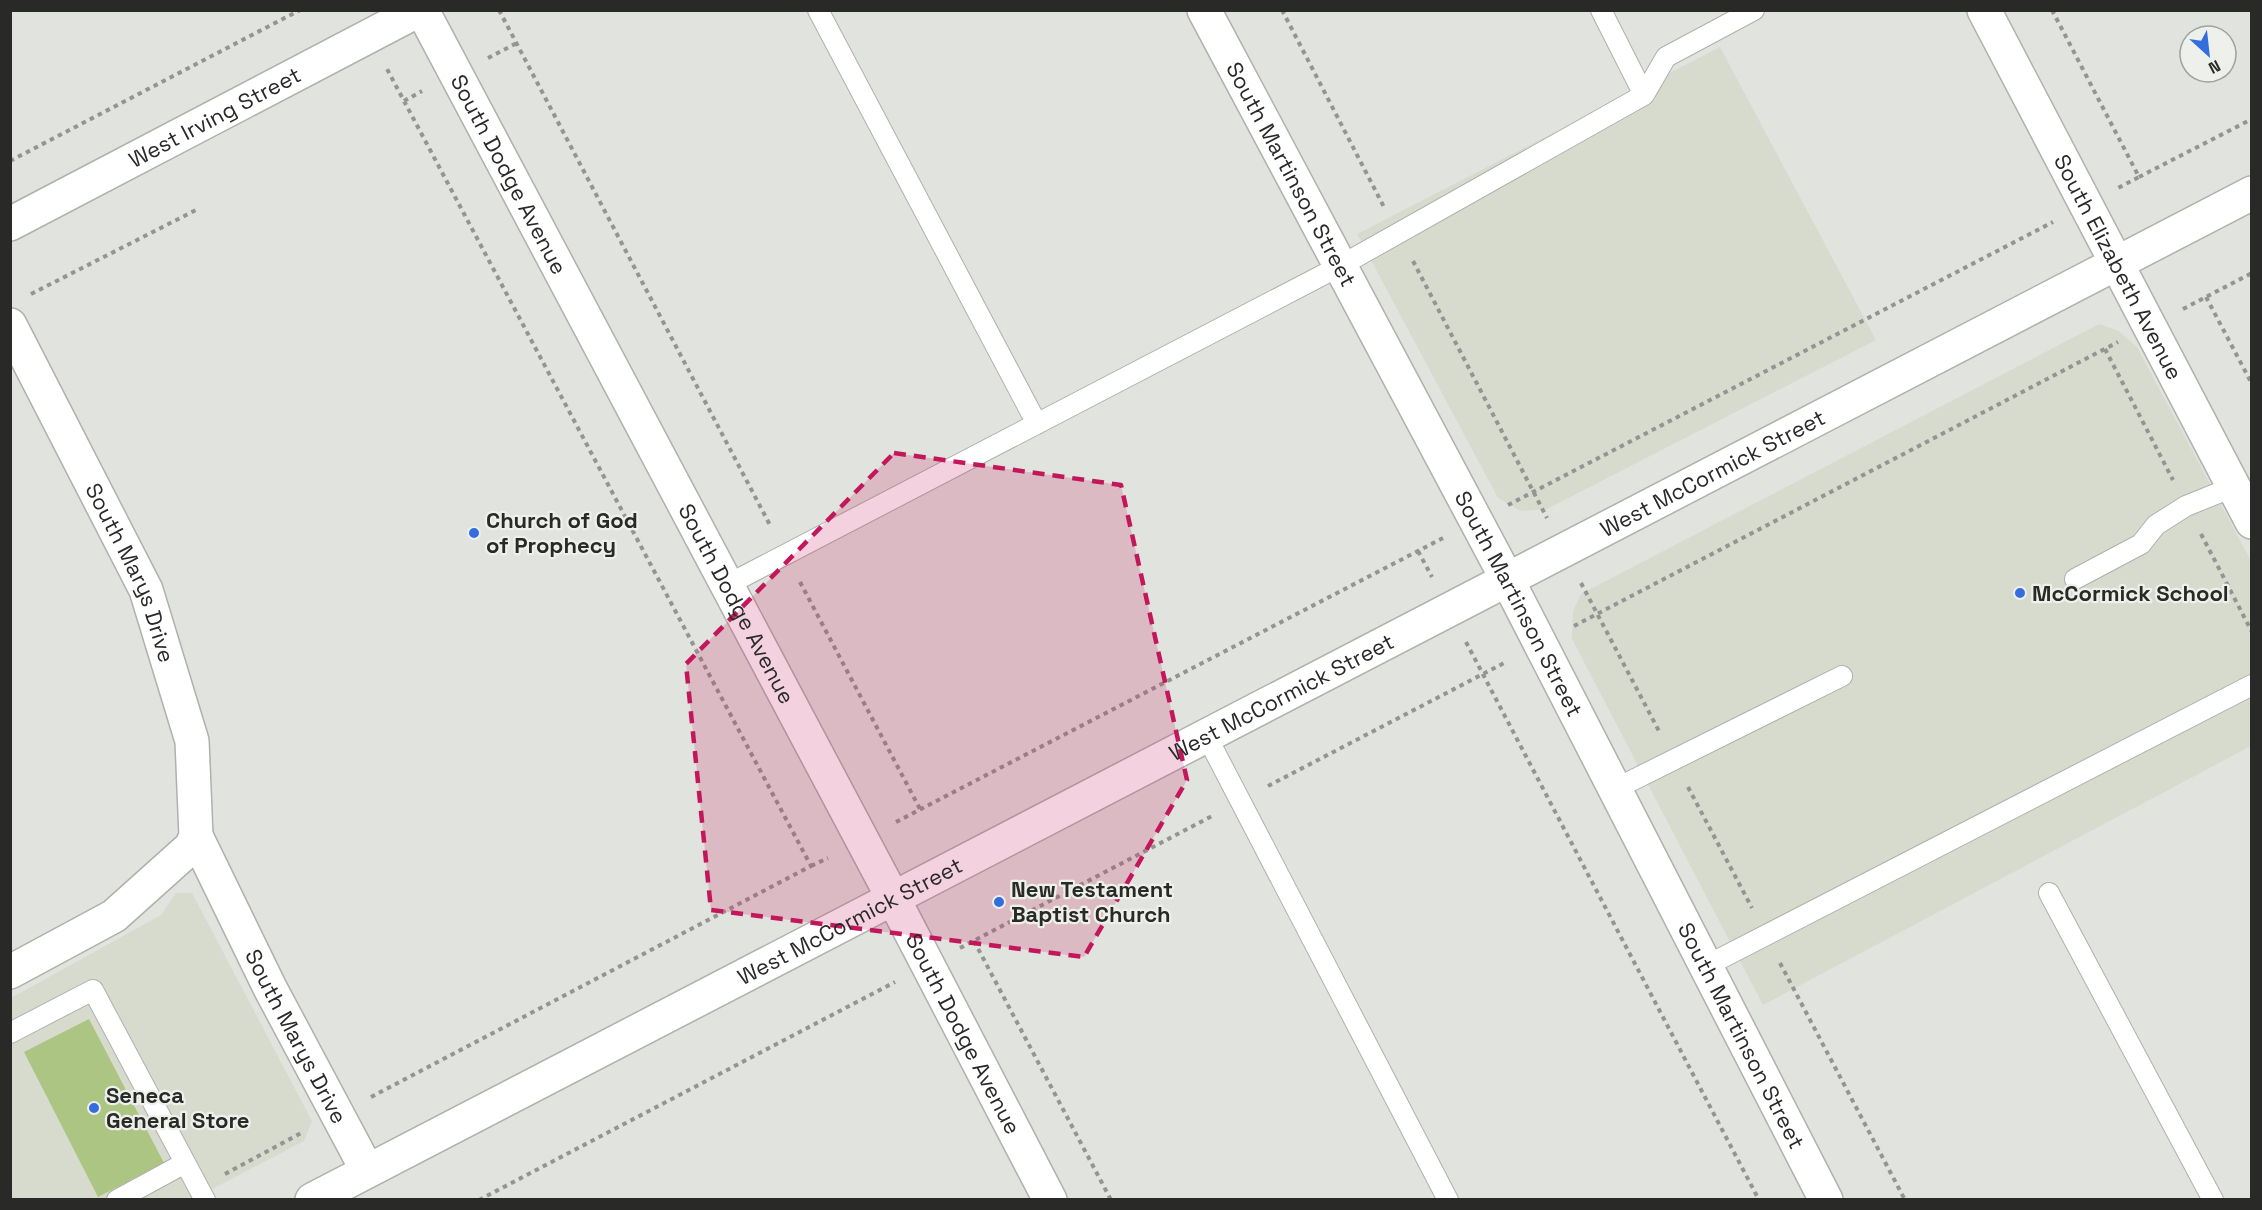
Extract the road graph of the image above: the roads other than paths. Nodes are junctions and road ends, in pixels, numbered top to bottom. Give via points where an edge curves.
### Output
1 (420, 10) edge
2 (818, 10) edge
3 (1204, 10) edge
4 (1601, 10) edge
5 (1754, 10) edge
6 (1984, 10) edge
7 (1644, 95) junction
8 (2252, 193) edge
9 (10, 224) edge
10 (2116, 263) junction
11 (1340, 266) junction
12 (16, 312) edge
13 (1037, 424) junction
14 (2233, 487) junction
15 (2252, 522) edge
16 (1507, 579) junction
17 (2075, 579) dead end
18 (727, 585) junction
19 (1842, 676) dead end
20 (2252, 685) edge
21 (1206, 735) junction
22 (1615, 789) junction
23 (196, 836) junction
24 (2049, 892) dead end
25 (893, 898) junction
26 (1706, 966) junction
27 (10, 972) edge
28 (10, 1033) edge
29 (185, 1163) junction
30 (367, 1170) junction
31 (201, 1194) edge
32 (117, 1200) edge
33 (312, 1200) edge
34 (1050, 1200) edge
35 (1448, 1200) edge
36 (1826, 1200) edge
37 (2213, 1200) edge

1 - 9 street, West Irving Street
1 - 18 street, South Dodge Avenue
2 - 13 lane
3 - 11 street, South Martinson Street
4 - 7 lane
5 - 7 lane via 1666,57
6 - 10 street, South Elizabeth Avenue
7 - 11 lane
8 - 10 street, West McCormick Street
10 - 14 street, South Elizabeth Avenue
10 - 16 street, West McCormick Street
11 - 13 lane
11 - 16 street, South Martinson Street
12 - 23 street, South Marys Drive via 146,590 192,741
13 - 18 lane
14 - 15 street, South Elizabeth Avenue
14 - 17 lane via 2186,506 2156,525 2141,544
16 - 21 street, West McCormick Street
16 - 22 street, South Martinson Street
18 - 25 street, South Dodge Avenue
19 - 22 lane
20 - 26 lane
21 - 25 street, West McCormick Street
21 - 35 lane
22 - 26 street, South Martinson Street
23 - 27 street via 191,847 114,916
23 - 30 street, South Marys Drive via 270,988
24 - 37 lane
25 - 30 street, West McCormick Street
25 - 34 street, South Dodge Avenue
26 - 36 street, South Martinson Street
28 - 29 lane via 93,990
29 - 31 lane
29 - 32 lane
30 - 33 street, West McCormick Street

